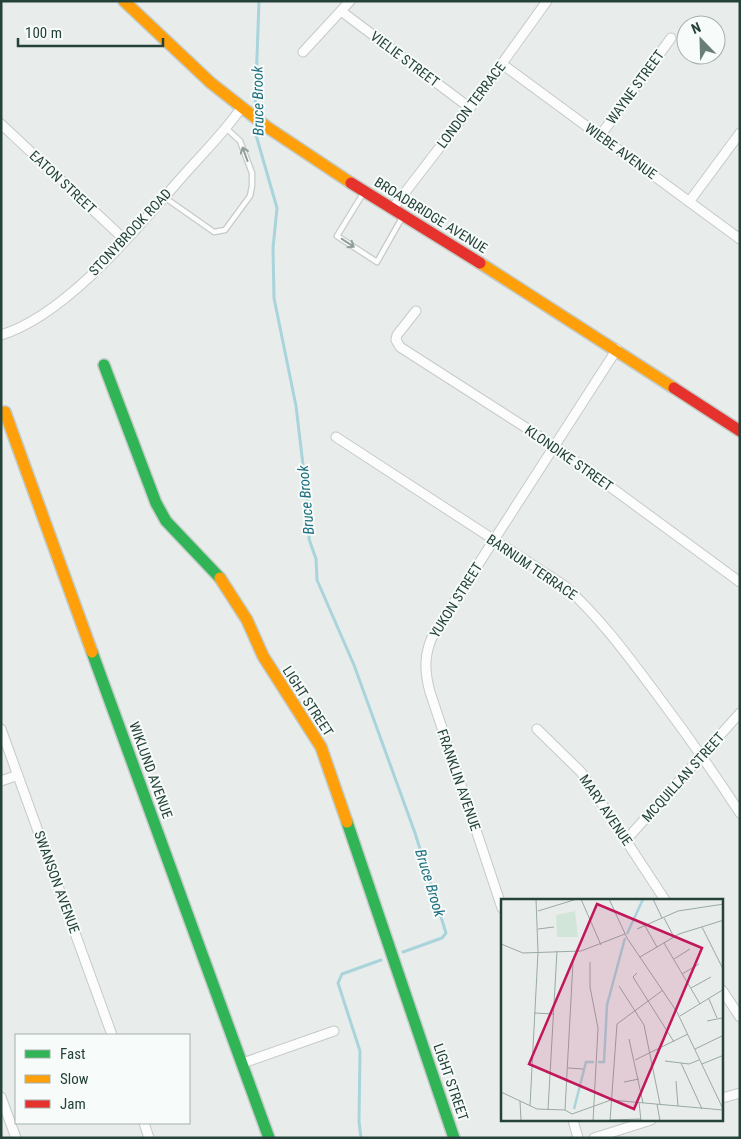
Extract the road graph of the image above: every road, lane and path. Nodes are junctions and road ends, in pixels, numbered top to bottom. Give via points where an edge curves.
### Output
1 (124, 1) edge
2 (350, 1) edge
3 (547, 1) edge
4 (340, 11) junction
5 (671, 38) dead end
6 (303, 52) dead end
7 (502, 64) junction
8 (470, 108) junction
9 (245, 111) junction
10 (1, 124) edge
11 (225, 128) junction
12 (740, 133) edge
13 (600, 136) junction
14 (364, 191) junction
15 (164, 197) junction
16 (689, 202) junction
17 (393, 208) junction
18 (404, 215) junction
19 (740, 239) edge
20 (125, 240) junction
21 (416, 311) dead end
22 (1, 335) edge
23 (617, 349) junction
24 (104, 365) dead end
25 (5, 412) dead end
26 (740, 431) edge
27 (336, 437) dead end
28 (556, 446) junction
29 (494, 541) junction
30 (740, 582) edge
31 (428, 650) joint
32 (740, 713) edge
33 (1, 729) edge
34 (537, 729) dead end
35 (702, 754) junction
36 (18, 775) junction
37 (1, 781) edge
38 (740, 813) edge
39 (626, 840) junction
40 (664, 899) edge
41 (501, 905) edge
42 (724, 993) edge
43 (740, 1017) edge
44 (334, 1031) dead end
45 (112, 1034) edge
46 (243, 1063) junction
47 (740, 1093) edge
48 (1, 1097) edge
49 (724, 1097) edge
50 (573, 1122) edge
51 (645, 1122) edge
52 (144, 1124) edge
53 (16, 1138) edge
54 (149, 1138) edge
55 (269, 1138) edge
56 (454, 1138) edge
57 (578, 1138) edge
58 (594, 1138) edge

1 - 9 street, BROADBRIDGE AVENUE
2 - 4 street
3 - 7 street, LONDON TERRACE
4 - 6 street
4 - 8 street, VIELIE STREET
5 - 13 street, WAYNE STREET
7 - 8 street, LONDON TERRACE
7 - 13 street, WIEBE AVENUE
8 - 17 street, LONDON TERRACE
9 - 11 street, STONYBROOK ROAD
9 - 14 street, BROADBRIDGE AVENUE
10 - 20 street, EATON STREET
11 - 15 street, STONYBROOK ROAD
15 -> 11 lane via 214,232 225,230 239,214 252,186 252,173 240,142
12 - 16 street
13 - 16 street, WIEBE AVENUE
14 - 17 street, BROADBRIDGE AVENUE
14 -> 18 lane via 337,236 377,262
15 - 20 street, STONYBROOK ROAD
16 - 19 street, WIEBE AVENUE
17 - 18 street, BROADBRIDGE AVENUE
18 - 23 street, BROADBRIDGE AVENUE
20 - 22 street, STONYBROOK ROAD via 75,290 29,323
21 - 28 street, KLONDIKE STREET via 397,335 400,347
23 - 26 street, BROADBRIDGE AVENUE
23 - 28 street, YUKON STREET
24 - 56 street, LIGHT STREET via 156,503 166,521 231,592 274,675 320,747
25 - 46 street, WIKLUND AVENUE
27 - 29 street, BARNUM TERRACE
28 - 29 street, YUKON STREET
28 - 30 street, KLONDIKE STREET
29 - 31 street, YUKON STREET via 434,632
29 - 35 street, BARNUM TERRACE via 565,586 589,608
31 - 41 street, FRANKLIN AVENUE via 425,672 430,692
32 - 35 street, MCQUILLAN STREET
33 - 36 street, SWANSON AVENUE
34 - 39 street, MARY AVENUE via 581,772
35 - 38 street, BARNUM TERRACE
35 - 39 street, MCQUILLAN STREET
36 - 37 street
36 - 45 street, SWANSON AVENUE
39 - 40 street, MARY AVENUE
42 - 43 street
44 - 46 street
46 - 55 street, WIKLUND AVENUE
47 - 49 street
48 - 53 street
50 - 57 street
51 - 58 street
52 - 54 street

